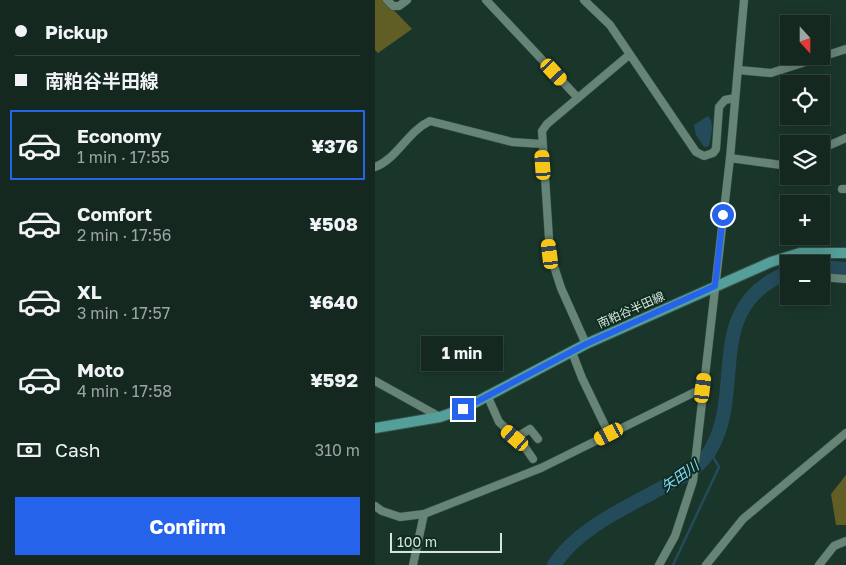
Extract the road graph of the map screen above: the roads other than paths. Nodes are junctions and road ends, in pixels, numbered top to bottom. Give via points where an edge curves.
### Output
1 (387, 0) edge
2 (407, 0) edge
3 (486, 0) edge
4 (585, 0) edge
5 (744, 0) edge
6 (846, 49) edge
7 (629, 55) junction
8 (738, 70) junction
9 (578, 98) junction
10 (735, 98) junction
11 (846, 138) edge
12 (541, 144) junction
13 (830, 144) edge
14 (730, 158) junction
15 (780, 165) edge
16 (375, 167) edge
17 (846, 253) edge
18 (830, 278) edge
19 (846, 279) edge
20 (715, 286) junction
21 (586, 344) junction
22 (572, 352) junction
23 (375, 381) edge
24 (703, 388) junction
25 (487, 395) junction
26 (440, 417) junction
27 (375, 428) edge
28 (846, 433) edge
29 (609, 434) junction
30 (515, 438) junction
31 (538, 439) dead end
32 (533, 460) dead end
33 (375, 506) edge
34 (424, 514) junction
35 (846, 541) edge
36 (413, 565) edge
37 (659, 565) edge
38 (706, 565) edge
39 (819, 565) edge

1 - 2 street via 393,6 399,6
3 - 9 street
4 - 7 street via 609,25
5 - 8 street
6 - 8 street via 771,73
7 - 9 street
7 - 10 street via 696,152 705,156 716,149 721,103
8 - 10 street
9 - 12 street via 547,124 542,131
10 - 14 street
11 - 13 street
12 - 16 street via 511,142 430,121 419,126
12 - 21 street via 550,254
14 - 15 street
14 - 20 street
17 - 20 main road, 南粕谷半田線 via 799,253
18 - 19 street
20 - 21 main road, 南粕谷半田線
20 - 24 street
21 - 22 main road, 南粕谷半田線
22 - 25 main road, 南粕谷半田線
22 - 29 street
23 - 26 street
24 - 29 street
24 - 37 street via 693,481 675,536
25 - 26 main road, 南粕谷半田線 via 463,409
25 - 30 street via 499,422
26 - 27 main road, 南粕谷半田線
28 - 38 street via 743,519
29 - 34 street via 541,468
30 - 31 street via 530,427
30 - 32 street
33 - 34 street via 400,517
34 - 36 street
35 - 39 street via 834,546

